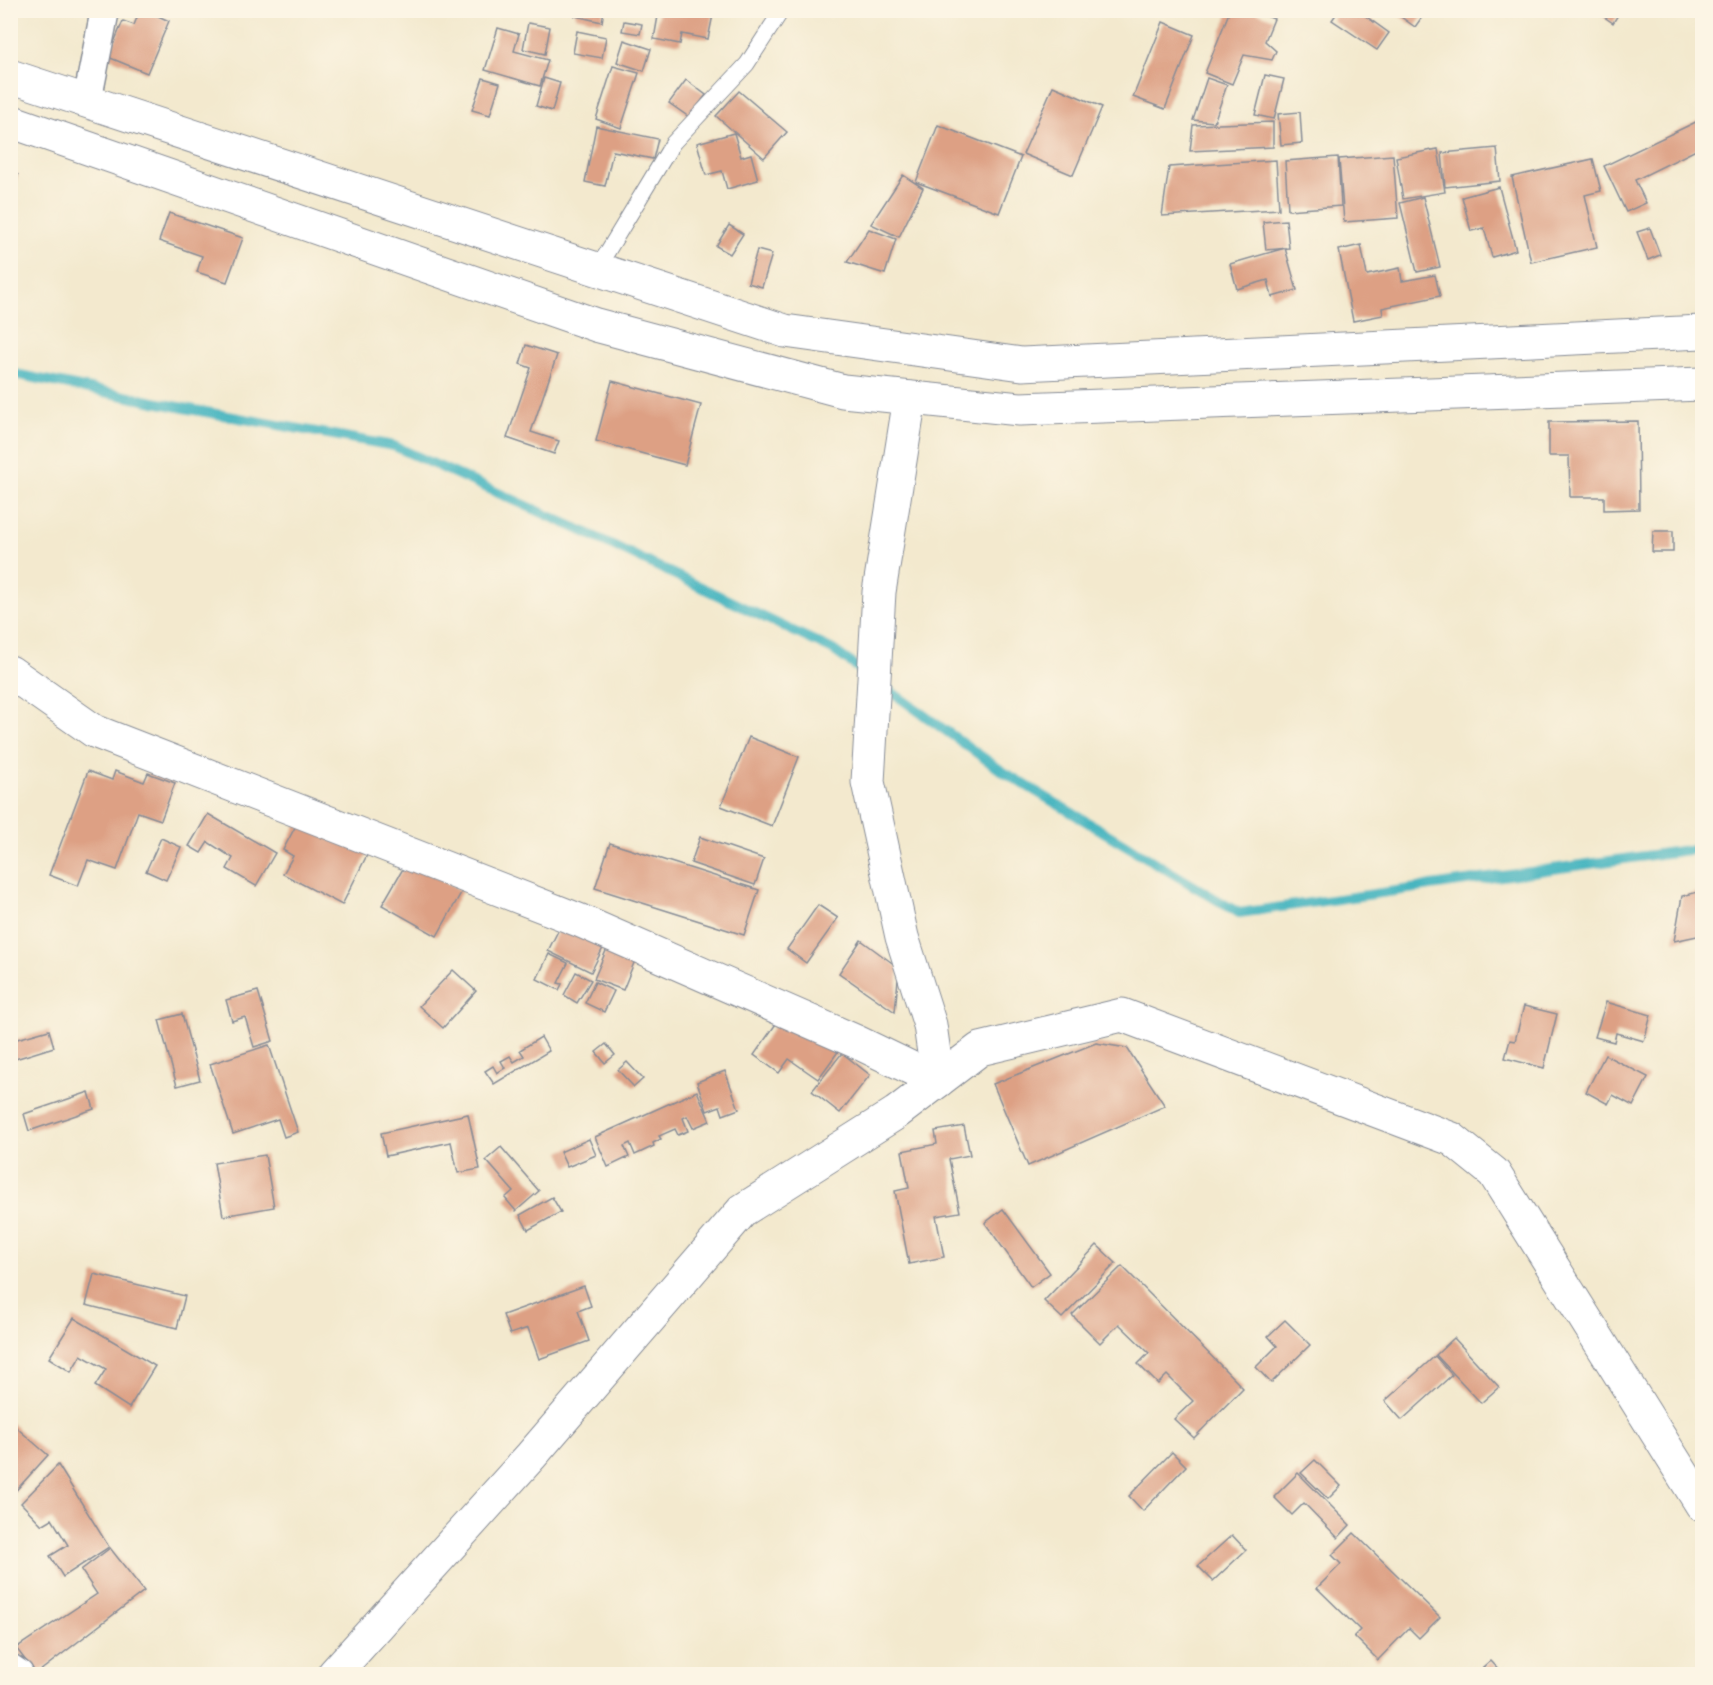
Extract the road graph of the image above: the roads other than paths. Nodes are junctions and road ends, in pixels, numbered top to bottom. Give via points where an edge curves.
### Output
1 (105, 10) edge
2 (782, 10) edge
3 (10, 76) edge
4 (87, 102) junction
5 (10, 121) edge
6 (597, 269) junction
7 (1702, 332) edge
8 (1702, 384) edge
9 (910, 398) junction
10 (10, 672) edge
11 (938, 1081) junction
12 (1702, 1505) edge
13 (10, 1668) edge
14 (19, 1674) edge
15 (334, 1674) edge

1 - 4 street
2 - 6 lane via 747,64 673,143
3 - 4 street
4 - 6 street
5 - 9 street via 596,325 843,391
6 - 7 street via 785,331 1022,364
8 - 9 street via 1020,409
9 - 11 street via 879,592 868,782 902,937 930,1025
10 - 11 street via 94,731 581,921
11 - 12 street via 980,1049 1122,1015 1452,1139 1494,1173
11 - 15 street via 896,1113 743,1210 531,1456
13 - 14 street

